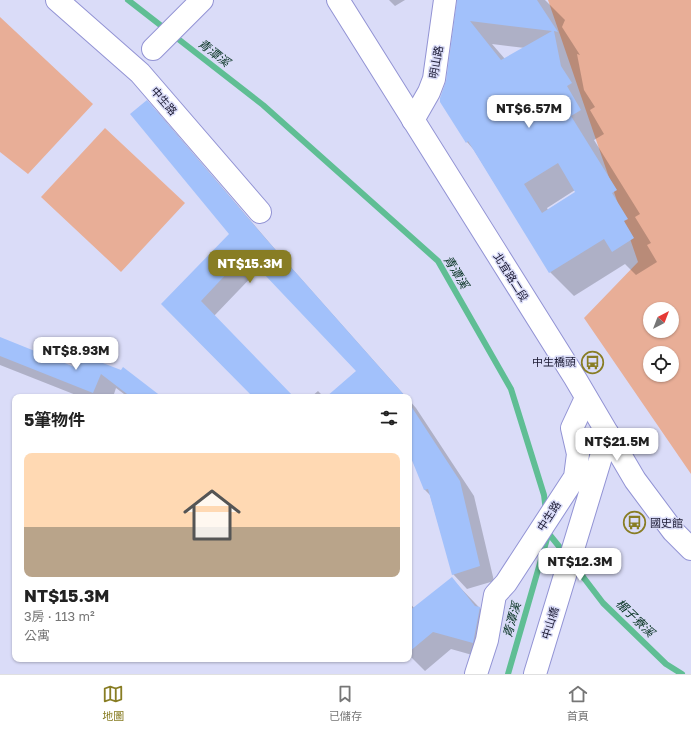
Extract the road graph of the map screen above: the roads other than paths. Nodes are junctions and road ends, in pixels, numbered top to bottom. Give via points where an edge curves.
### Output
1 (57, 0) edge
2 (202, 0) edge
3 (338, 0) edge
4 (445, 0) edge
5 (154, 49) dead end
6 (413, 120) junction
7 (260, 212) dead end
8 (586, 398) junction
9 (608, 434) junction
10 (691, 549) edge
11 (476, 674) edge
12 (535, 674) edge

1 - 7 main road, 中生路 via 140,73
2 - 5 main road
3 - 6 main road, 北宜路二段
4 - 6 main road, 明山路 via 434,79
6 - 8 main road, 北宜路二段
8 - 9 main road, 北宜路二段
8 - 11 main road, 中生路 via 572,428 578,454 575,477 506,583 495,595 487,640
9 - 10 main road, 北宜路二段 via 659,514
9 - 12 main road, 中山橋

